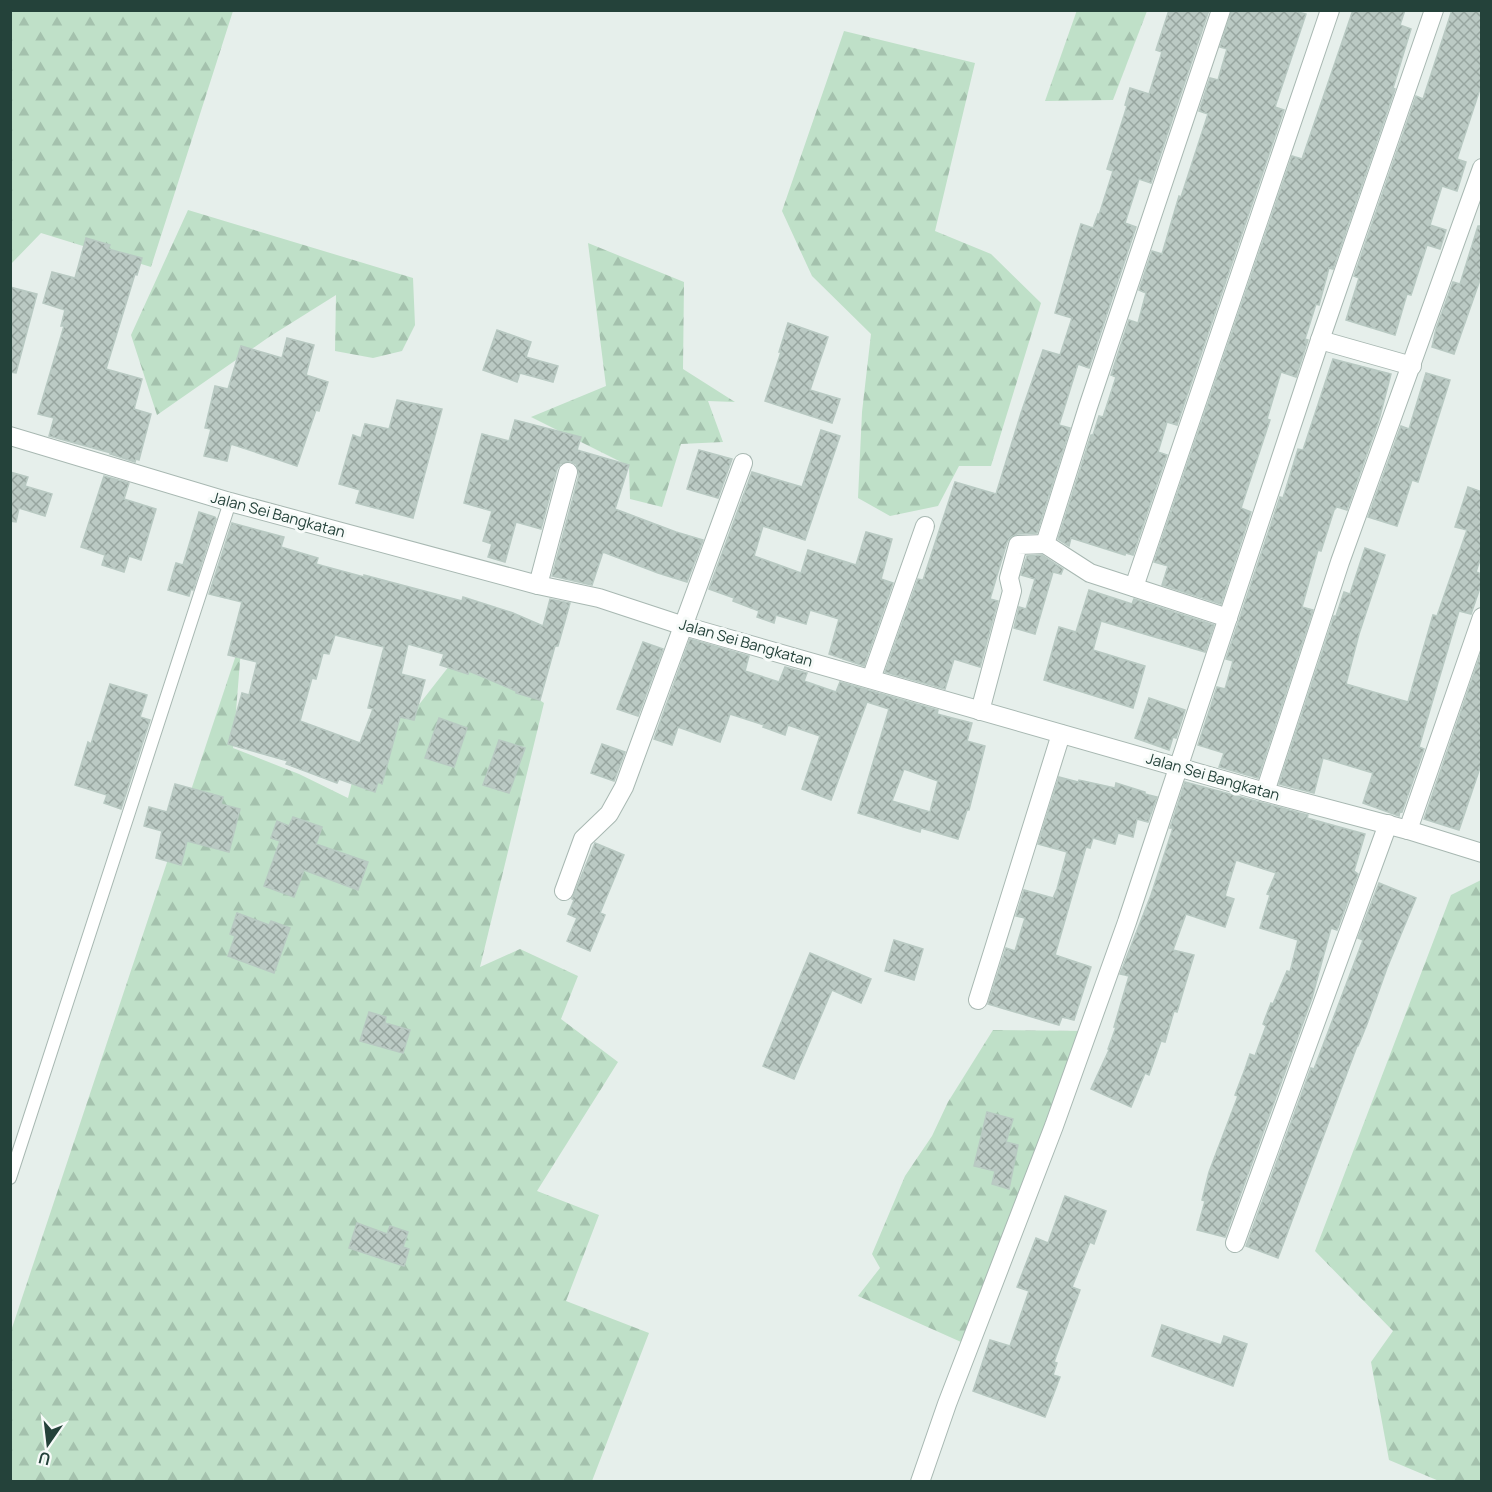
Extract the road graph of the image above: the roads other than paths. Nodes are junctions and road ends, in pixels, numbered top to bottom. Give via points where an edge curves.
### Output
1 (1221, 10) edge
2 (1330, 10) edge
3 (1434, 10) edge
4 (1482, 168) edge
5 (1320, 340) junction
6 (1412, 366) junction
7 (10, 436) edge
8 (743, 463) dead end
9 (568, 472) dead end
10 (230, 502) junction
11 (925, 526) dead end
12 (1045, 544) junction
13 (538, 585) junction
14 (1134, 588) junction
15 (1482, 617) edge
16 (1228, 618) junction
17 (684, 626) junction
18 (871, 679) junction
19 (980, 711) junction
20 (1061, 734) junction
21 (1179, 767) junction
22 (1265, 792) junction
23 (1388, 825) junction
24 (1408, 830) junction
25 (1482, 853) edge
26 (564, 891) dead end
27 (978, 1000) dead end
28 (10, 1178) edge
29 (1236, 1243) dead end
30 (920, 1482) edge

1 - 12 street
2 - 14 street
3 - 5 street
4 - 6 street
5 - 6 street
5 - 16 street
6 - 22 street via 1340,562
7 - 10 street, Jalan Sei Bangkatan
8 - 17 street
9 - 13 street
10 - 13 street, Jalan Sei Bangkatan
10 - 28 lane
11 - 18 street
12 - 14 street via 1090,573
12 - 19 street via 1018,545 1009,578 1012,591
13 - 17 street, Jalan Sei Bangkatan via 599,598
14 - 16 street
15 - 24 street
16 - 21 street
17 - 18 street, Jalan Sei Bangkatan
17 - 26 street via 624,787 609,814 583,839
18 - 19 street, Jalan Sei Bangkatan
19 - 20 street, Jalan Sei Bangkatan
20 - 21 street, Jalan Sei Bangkatan
20 - 27 street
21 - 22 street, Jalan Sei Bangkatan
21 - 30 street via 1054,1126
22 - 23 street, Jalan Sei Bangkatan
23 - 24 street, Jalan Sei Bangkatan
23 - 29 street
24 - 25 street, Jalan Sei Bangkatan

